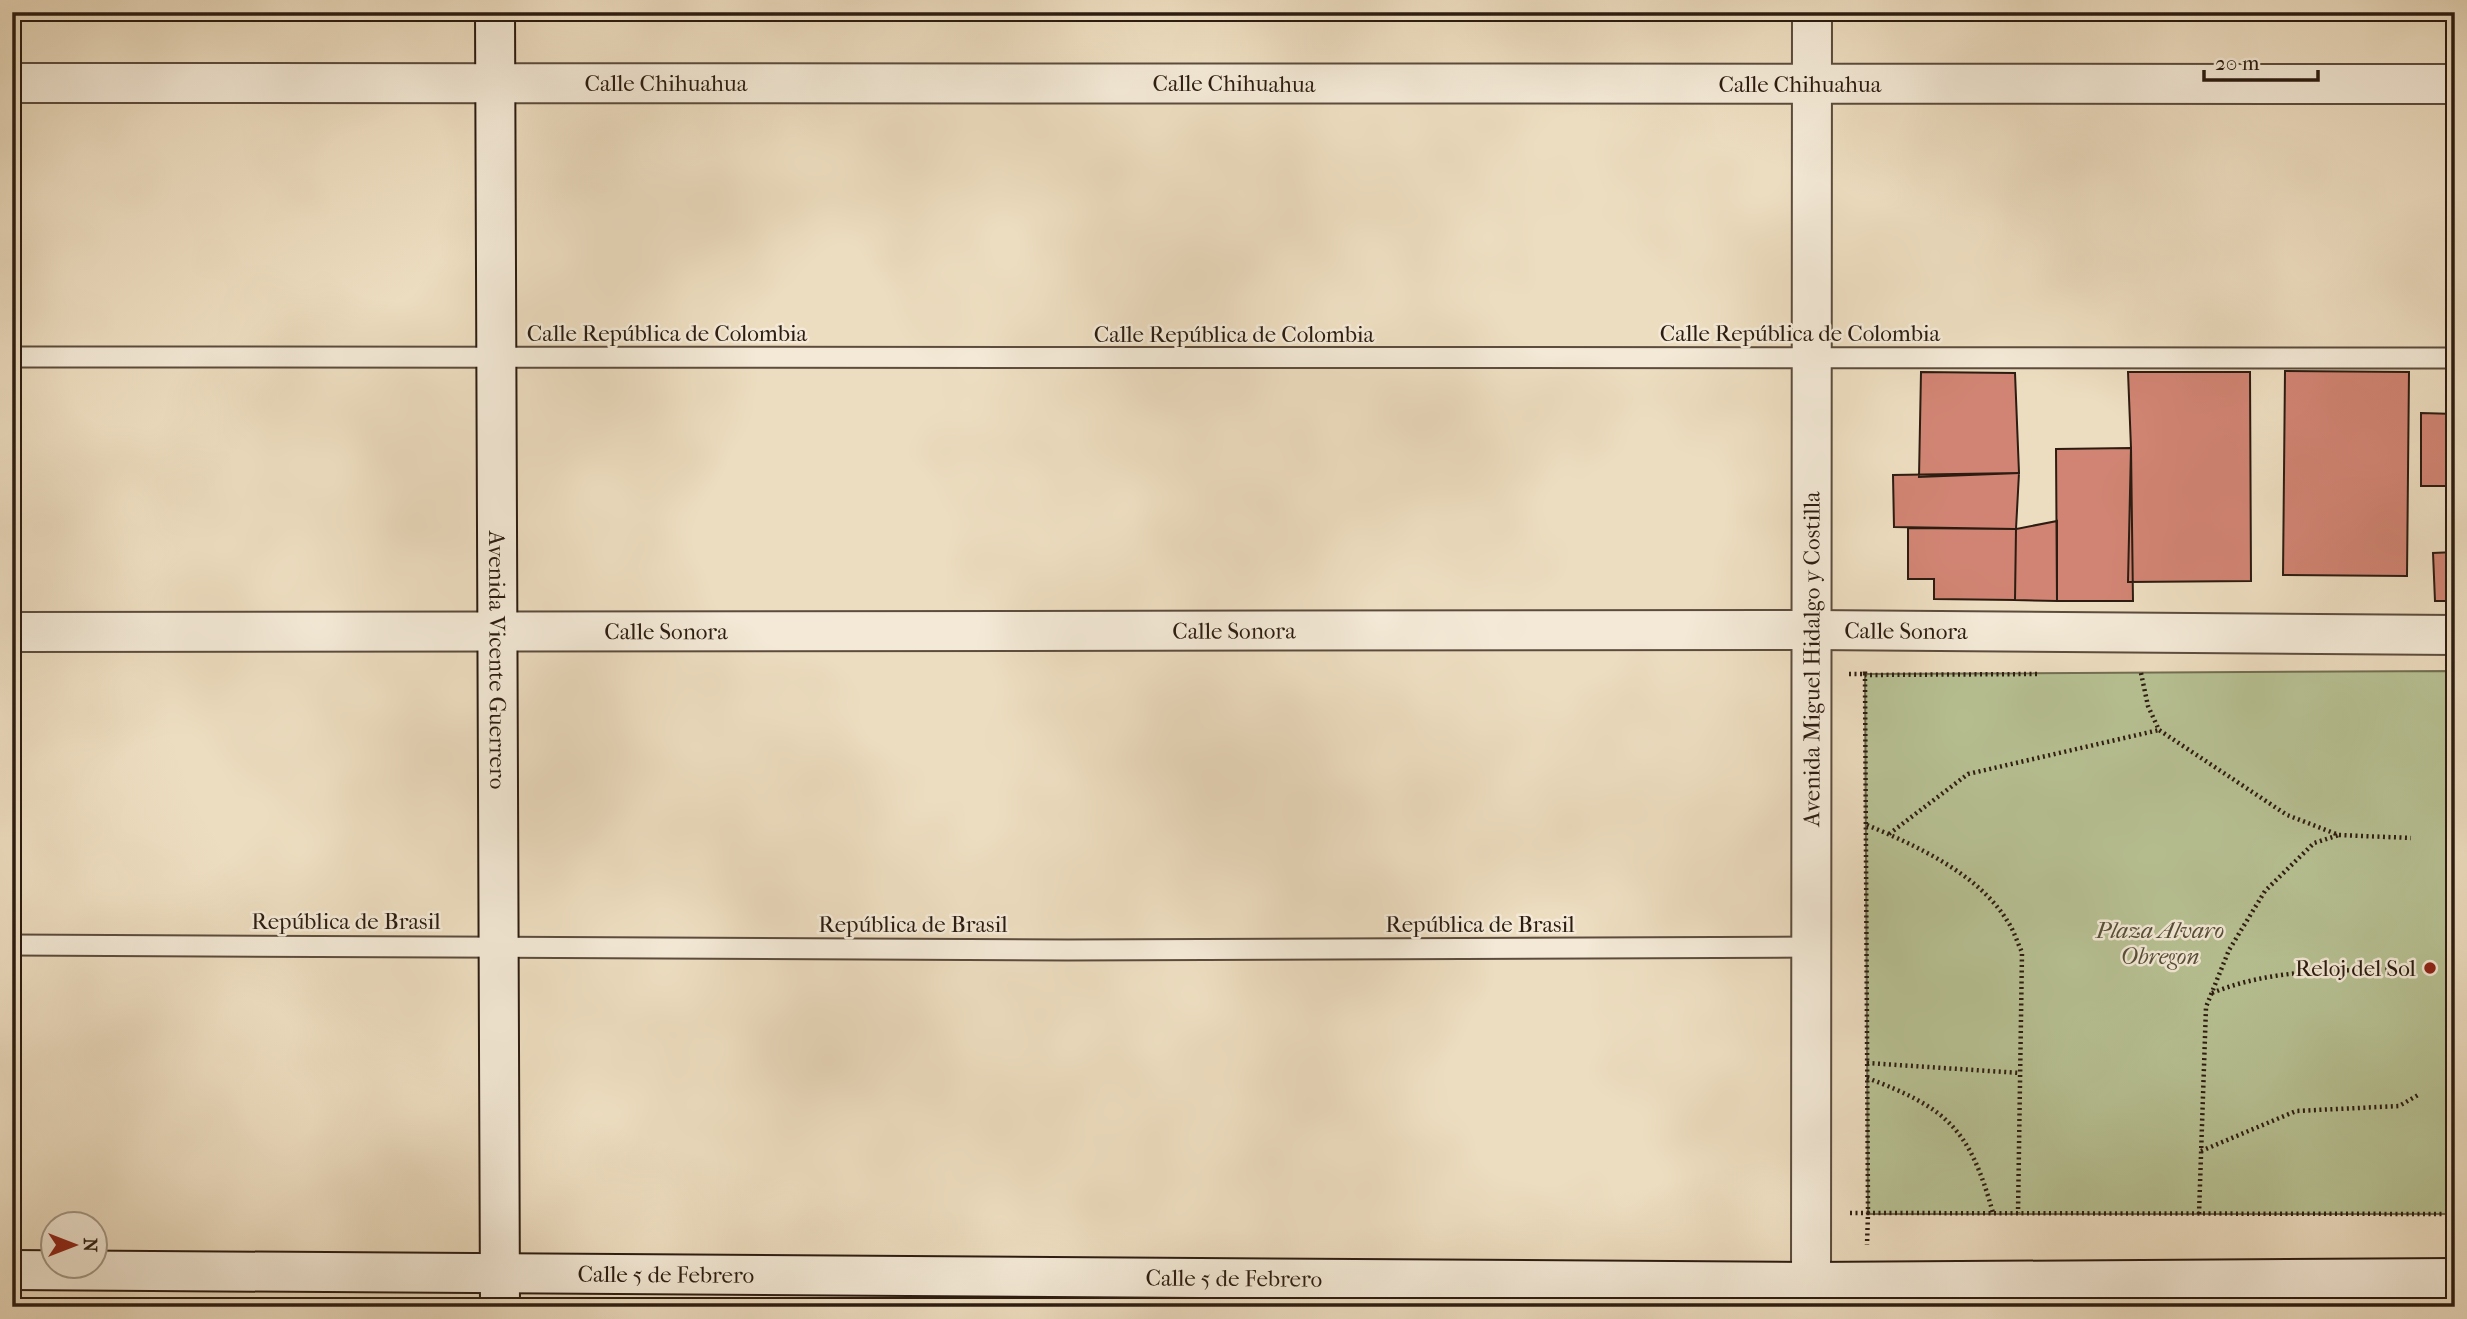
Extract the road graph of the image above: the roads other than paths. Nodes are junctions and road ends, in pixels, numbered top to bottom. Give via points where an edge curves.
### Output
1 (495, 12) edge
2 (1812, 12) edge
3 (495, 82) junction
4 (1814, 82) junction
5 (12, 83) edge
6 (2455, 84) edge
7 (12, 357) edge
8 (1812, 357) junction
9 (495, 358) junction
10 (2455, 358) edge
11 (1814, 630) junction
12 (496, 631) junction
13 (12, 632) edge
14 (2455, 635) edge
15 (12, 945) edge
16 (499, 945) junction
17 (1814, 947) junction
18 (12, 1270) edge
19 (2455, 1278) edge
20 (500, 1289) edge
21 (1811, 1294) edge

1 - 3 street, Avenida Vicente Guerrero
2 - 4 street, Avenida Miguel Hidalgo y Costilla
3 - 4 street, Calle Chihuahua
3 - 5 street, Calle Chihuahua
3 - 9 street, Avenida Vicente Guerrero
4 - 6 street, Calle Chihuahua
4 - 8 street, Avenida Miguel Hidalgo y Costilla
7 - 9 lane, Calle República de Colombia
8 - 9 lane, Calle República de Colombia
8 - 10 lane, Calle República de Colombia
8 - 11 street, Avenida Miguel Hidalgo y Costilla
9 - 12 street, Avenida Vicente Guerrero
11 - 12 street, Calle Sonora
11 - 14 street, Calle Sonora
11 - 17 street, Avenida Miguel Hidalgo y Costilla
12 - 13 street, Calle Sonora
12 - 16 street, Avenida Vicente Guerrero
15 - 16 lane, República de Brasil
16 - 17 lane, República de Brasil via 1068,950
16 - 20 street, Avenida Vicente Guerrero
17 - 21 street, Avenida Miguel Hidalgo y Costilla
18 - 20 street, Calle 5 de Febrero
19 - 21 street, Calle 5 de Febrero
20 - 21 street, Calle 5 de Febrero

